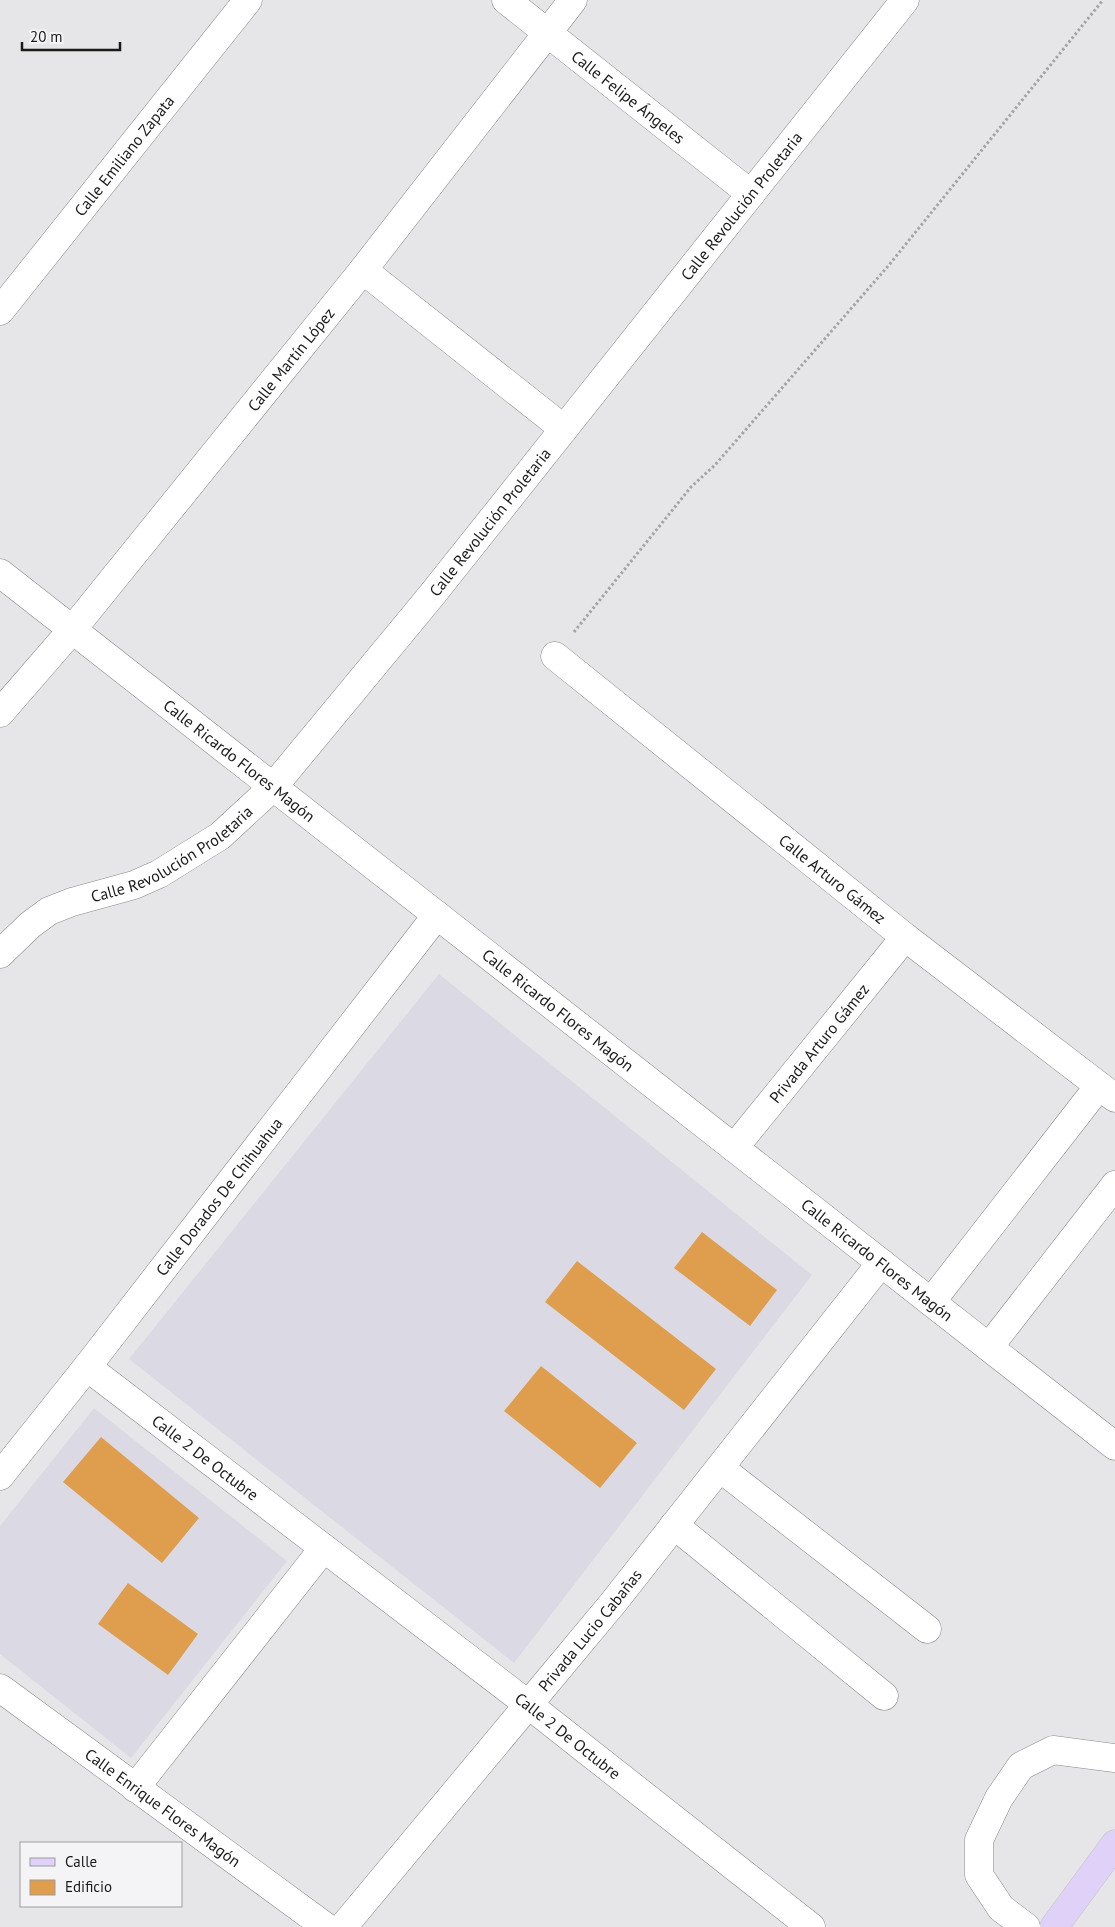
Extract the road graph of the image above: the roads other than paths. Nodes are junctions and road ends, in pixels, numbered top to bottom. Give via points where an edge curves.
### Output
1 (248, 0) edge
2 (506, 0) edge
3 (573, 0) edge
4 (905, 0) edge
5 (547, 32) junction
6 (751, 194) junction
7 (363, 270) junction
8 (0, 311) edge
9 (564, 429) junction
10 (0, 573) edge
11 (72, 630) junction
12 (555, 656) road end
13 (0, 713) edge
14 (273, 787) junction
15 (436, 915) junction
16 (905, 937) junction
17 (0, 954) edge
18 (1107, 1092) edge
19 (734, 1148) junction
20 (1115, 1185) edge
21 (881, 1263) junction
22 (931, 1302) junction
23 (989, 1347) junction
24 (87, 1367) junction
25 (1115, 1446) edge
26 (720, 1468) junction
27 (0, 1476) edge
28 (674, 1525) junction
29 (324, 1549) junction
30 (927, 1630) dead end
31 (0, 1688) edge
32 (884, 1696) dead end
33 (529, 1705) junction
34 (1115, 1758) edge
35 (135, 1788) junction
36 (1115, 1844) edge
37 (326, 1927) edge
38 (343, 1927) edge
39 (811, 1927) edge
40 (1026, 1927) edge
41 (1054, 1927) edge

1 - 8 street, Calle Emiliano Zapata
2 - 5 street, Calle Felipe Ángeles
3 - 5 street, Calle Martín López
4 - 6 street, Calle Revolución Proletaria
5 - 6 street, Calle Felipe Ángeles
5 - 7 street, Calle Martín López
6 - 9 street, Calle Revolución Proletaria
7 - 9 street
7 - 11 street, Calle Martín López
9 - 14 street, Calle Revolución Proletaria via 432,596
10 - 11 street, Calle Ricardo Flores Magón
11 - 13 street, Calle Martín López
11 - 14 street, Calle Ricardo Flores Magón
12 - 16 street, Calle Arturo Gámez
14 - 15 street, Calle Ricardo Flores Magón
14 - 17 street, Calle Revolución Proletaria via 220,836 159,874 49,911
15 - 19 street, Calle Ricardo Flores Magón
15 - 24 street, Calle Dorados De Chihuahua
16 - 18 street, Calle Arturo Gámez
16 - 19 street, Privada Arturo Gámez
18 - 22 street
19 - 21 street, Calle Ricardo Flores Magón
20 - 23 street
21 - 22 street, Calle Ricardo Flores Magón
21 - 26 street, Privada Lucio Cabañas
22 - 23 street, Calle Ricardo Flores Magón
23 - 25 street, Calle Ricardo Flores Magón
24 - 27 street, Calle Dorados De Chihuahua
24 - 29 street, Calle 2 De Octubre
26 - 28 street, Privada Lucio Cabañas
26 - 30 street
28 - 32 street
28 - 33 street, Privada Lucio Cabañas
29 - 33 street, Calle 2 De Octubre
29 - 35 street
31 - 35 street, Calle Enrique Flores Magón
33 - 38 street, Privada Lucio Cabañas
33 - 39 street, Calle 2 De Octubre
34 - 40 street via 1053,1750 1021,1766 999,1798 979,1840 979,1875 1001,1908
35 - 37 street, Calle Enrique Flores Magón
36 - 41 main road

